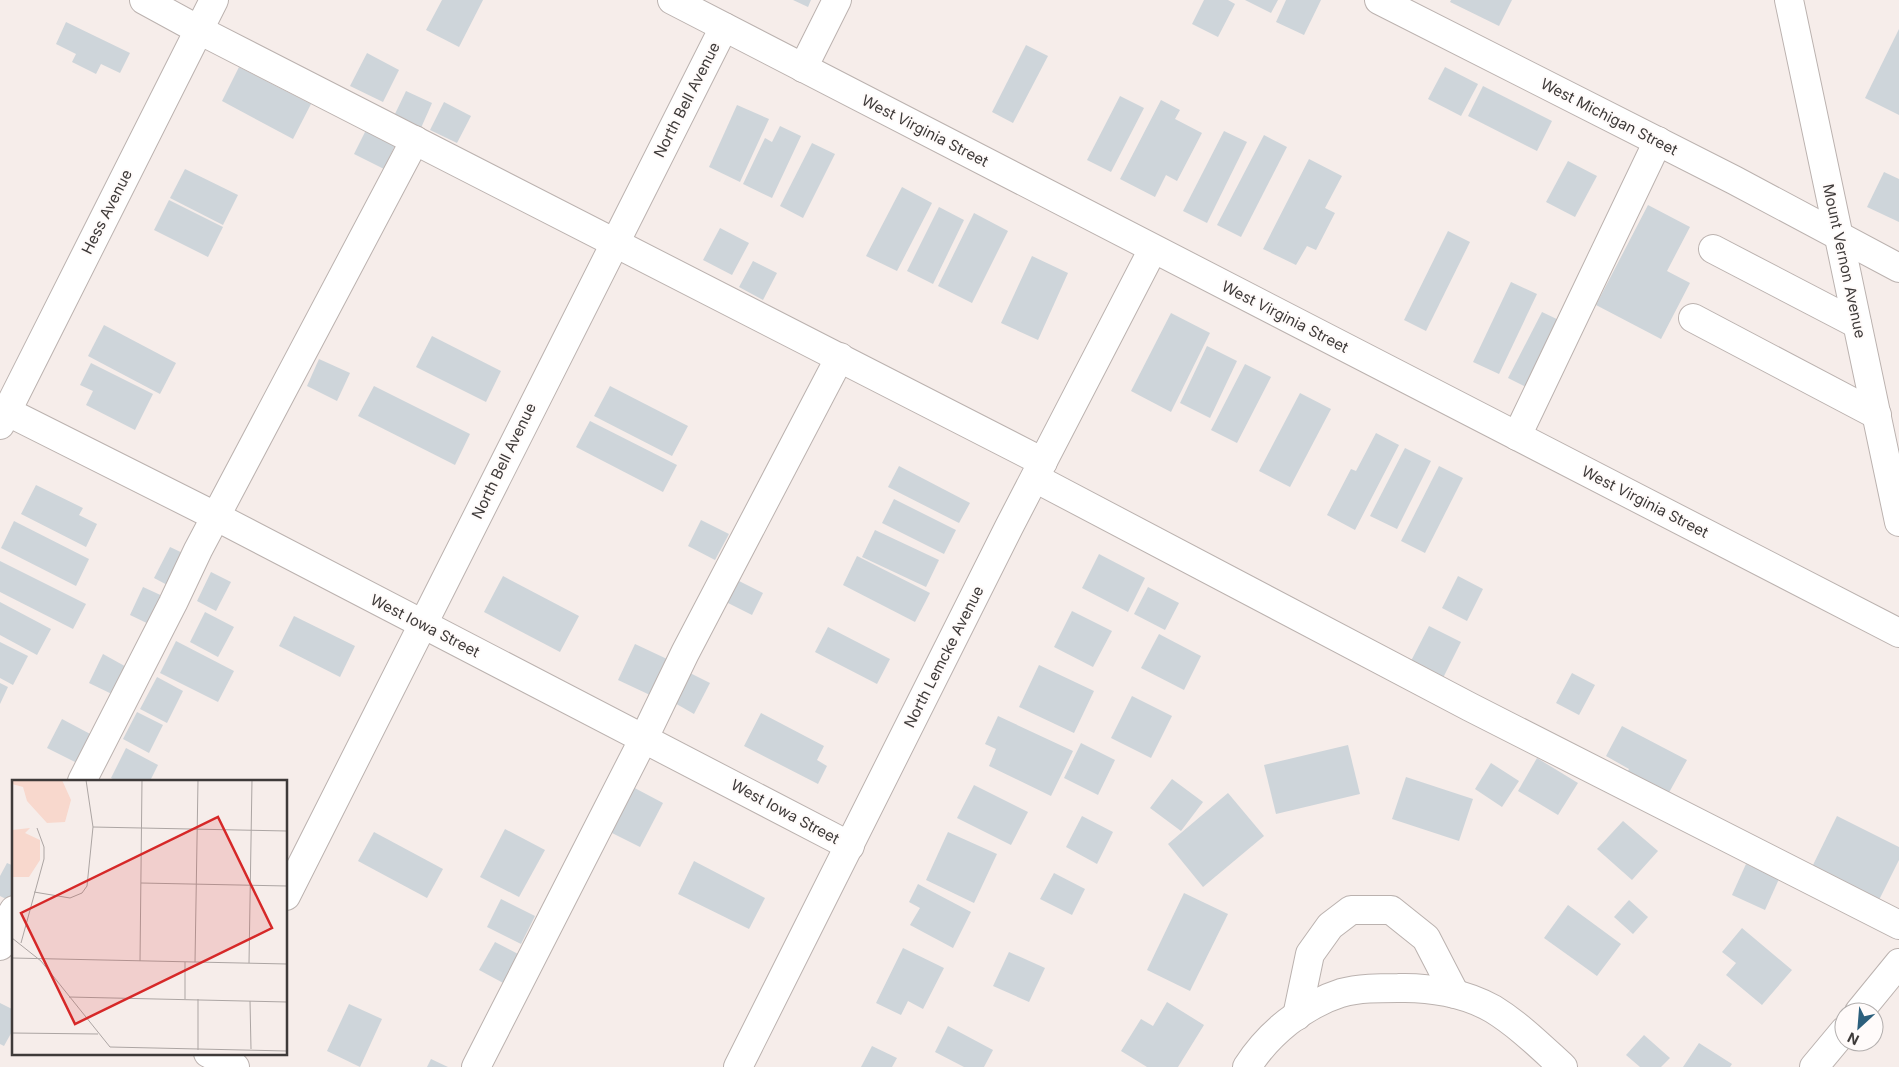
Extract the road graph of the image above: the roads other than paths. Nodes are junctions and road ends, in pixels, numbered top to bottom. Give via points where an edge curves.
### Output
1 (144, 0) edge
2 (214, 0) edge
3 (672, 0) edge
4 (837, 0) edge
5 (1379, 0) edge
6 (1789, 0) edge
7 (724, 27) junction
8 (199, 30) junction
9 (803, 68) junction
10 (415, 140) junction
11 (1658, 141) junction
12 (1839, 236) junction
13 (614, 242) junction
14 (1153, 249) junction
15 (1713, 249) dead end
16 (1899, 268) edge
17 (1693, 318) dead end
18 (1857, 324) junction
19 (840, 357) junction
20 (2, 415) edge
21 (1876, 415) junction
22 (1516, 436) junction
23 (1039, 470) junction
24 (217, 517) junction
25 (1899, 522) edge
26 (423, 625) junction
27 (1899, 633) edge
28 (644, 738) junction
29 (83, 780) edge
30 (850, 846) junction
31 (288, 892) edge
32 (12, 913) edge
33 (1899, 925) edge
34 (4, 947) edge
35 (1899, 963) edge
36 (1455, 994) junction
37 (1867, 1002) edge
38 (1296, 1016) junction
39 (1834, 1043) edge
40 (206, 1054) edge
41 (209, 1054) edge
42 (198, 1067) edge
43 (235, 1067) edge
44 (476, 1067) edge
45 (738, 1067) edge
46 (1247, 1067) edge
47 (1564, 1067) edge
48 (1814, 1067) edge

1 - 8 street
2 - 8 street, Hess Avenue
3 - 7 street, West Virginia Street
4 - 9 street
5 - 11 street, West Michigan Street
6 - 12 street, Mount Vernon Avenue
7 - 9 street, West Virginia Street
7 - 13 street, North Bell Avenue
8 - 10 street
8 - 20 street, Hess Avenue
9 - 14 street, West Virginia Street
10 - 13 street
10 - 24 street
11 - 12 street, West Michigan Street
11 - 22 street
12 - 16 street, West Michigan Street
12 - 18 street, Mount Vernon Avenue
13 - 19 street
13 - 26 street, North Bell Avenue
14 - 22 street, West Virginia Street
14 - 23 street, North Lemcke Avenue
15 - 18 street
17 - 21 street
18 - 21 street, Mount Vernon Avenue
19 - 23 street
19 - 28 street
20 - 24 street, West Iowa Street
21 - 25 street, Mount Vernon Avenue
22 - 27 street, West Virginia Street
23 - 30 street, North Lemcke Avenue
23 - 33 street via 1470,707
24 - 26 street, West Iowa Street
24 - 29 street
26 - 28 street, West Iowa Street
26 - 31 street, North Bell Avenue
28 - 30 street, West Iowa Street
28 - 44 street
30 - 45 street, North Lemcke Avenue
32 - 34 street
35 - 37 street
36 - 38 street via 1418,987 1366,989 1341,993
36 - 38 street via 1426,938 1390,910 1351,910 1330,926 1310,954
36 - 47 street via 1492,1008
38 - 46 street via 1277,1032
39 - 48 street
40 - 42 street
41 - 43 street

